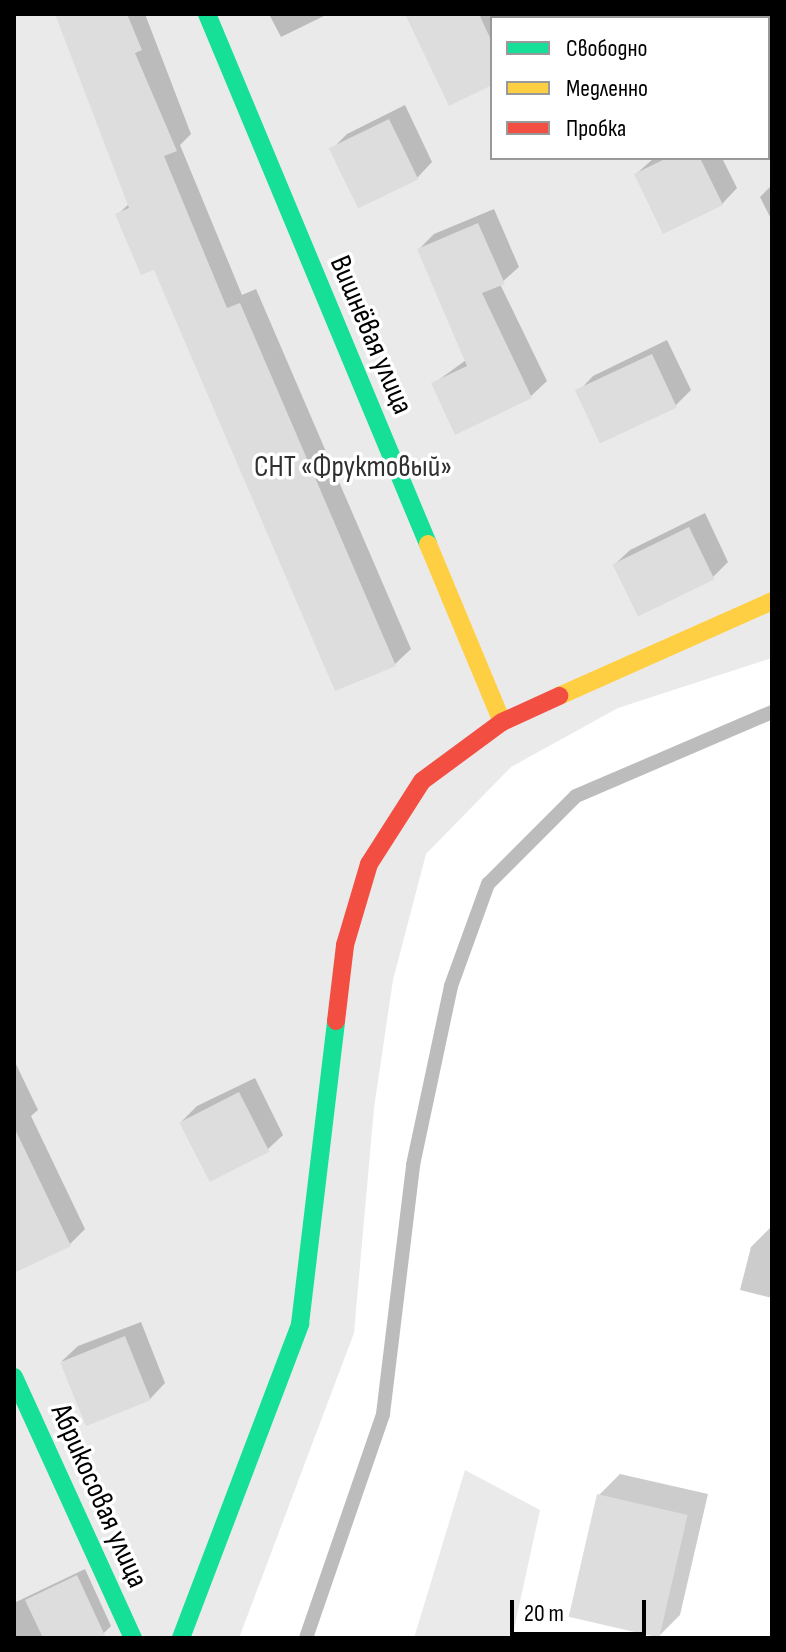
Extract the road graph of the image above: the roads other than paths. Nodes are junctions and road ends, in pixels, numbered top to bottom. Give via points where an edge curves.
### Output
1 (207, 14) edge
2 (772, 601) edge
3 (502, 722) junction
4 (14, 1377) edge
5 (133, 1638) edge
6 (181, 1638) edge

1 - 3 street, Вишнёвая улица
2 - 3 street
3 - 6 street via 422,781 369,864 345,945 300,1324
4 - 5 street, Абрикосовая улица

